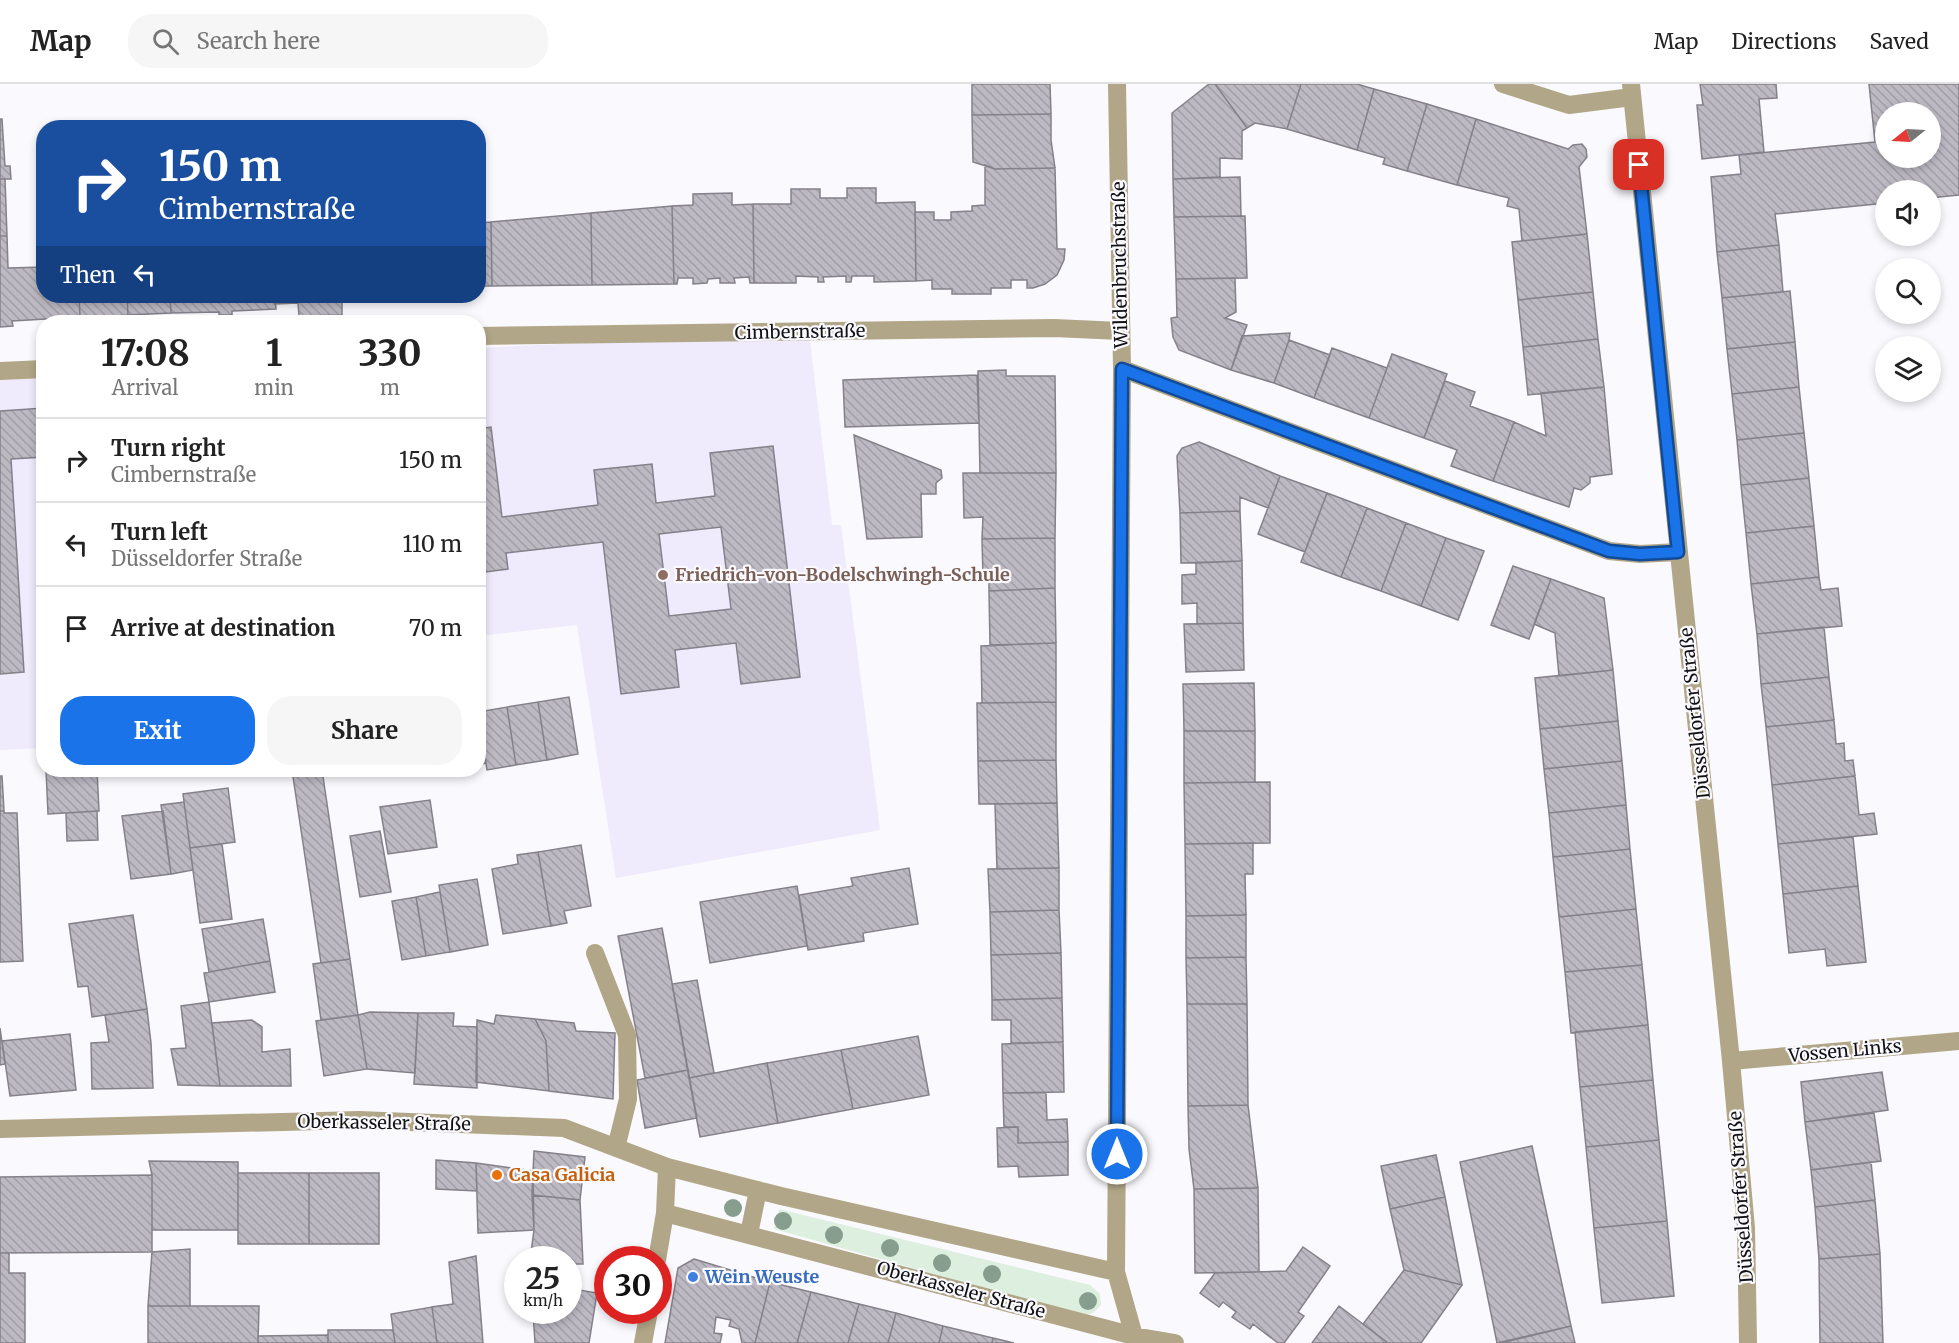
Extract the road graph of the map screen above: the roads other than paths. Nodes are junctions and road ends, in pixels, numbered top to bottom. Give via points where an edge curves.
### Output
1 (1117, 84) edge
2 (1503, 84) edge
3 (1631, 91) edge
4 (1121, 331) junction
5 (486, 336) edge
6 (36, 369) edge
7 (1122, 369) junction
8 (0, 371) edge
9 (1678, 552) junction
10 (595, 953) dead end
11 (1959, 1041) edge
12 (1731, 1061) junction
13 (0, 1129) edge
14 (616, 1148) junction
15 (667, 1167) junction
16 (758, 1190) junction
17 (665, 1213) junction
18 (749, 1234) junction
19 (659, 1246) edge
20 (1116, 1272) junction
21 (647, 1324) edge
22 (1134, 1339) edge
23 (643, 1343) edge
24 (1174, 1343) edge
25 (1748, 1343) edge

1 - 4 street, Wildenbruchstraße
2 - 3 street via 1569,105
3 - 9 street, Düsseldorfer Straße
4 - 5 street, Cimbernstraße via 1053,328
4 - 7 street, Wildenbruchstraße
6 - 8 street
7 - 9 street via 1609,551
7 - 20 street, Wildenbruchstraße
9 - 12 street, Düsseldorfer Straße
10 - 14 street via 627,1035 628,1099
11 - 12 street, Vossen Links
12 - 25 street, Düsseldorfer Straße via 1746,1228
13 - 14 street, Oberkasseler Straße via 358,1120 564,1128
14 - 15 street, Oberkasseler Straße
15 - 16 street, Oberkasseler Straße
15 - 17 street
16 - 18 street
16 - 20 street, Oberkasseler Straße
17 - 18 street, Oberkasseler Straße
17 - 19 street
18 - 22 street, Oberkasseler Straße
20 - 22 street, Wildenbruchstraße
21 - 23 street
22 - 24 street, Oberkasseler Straße

